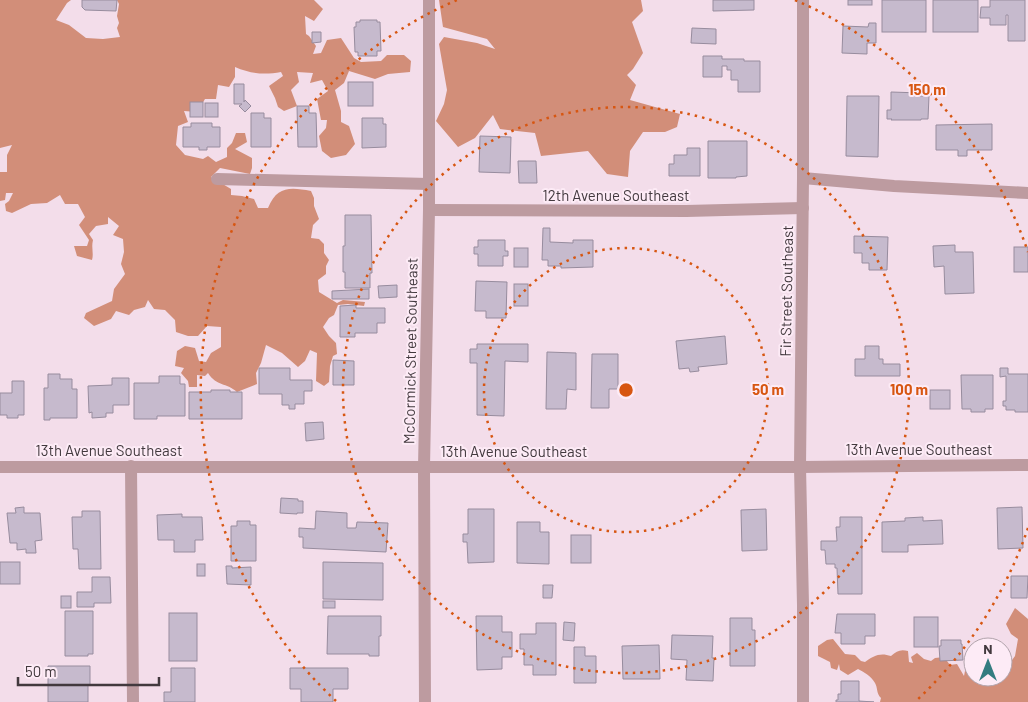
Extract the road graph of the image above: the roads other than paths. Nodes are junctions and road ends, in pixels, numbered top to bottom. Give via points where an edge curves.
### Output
1 (429, 0) edge
2 (803, 0) edge
3 (803, 178) junction
4 (217, 179) dead end
5 (429, 184) junction
6 (1028, 193) edge
7 (803, 208) junction
8 (429, 210) junction
9 (1028, 465) edge
10 (0, 466) edge
11 (131, 466) junction
12 (424, 467) junction
13 (800, 467) junction
14 (133, 702) edge
15 (425, 702) edge
16 (803, 702) edge

1 - 5 street, McCormick Street Southeast
2 - 3 street, Fir Street Southeast
3 - 6 street
3 - 7 street, Fir Street Southeast
4 - 5 street
5 - 8 street, McCormick Street Southeast
7 - 8 street, 12th Avenue Southeast
7 - 13 street, Fir Street Southeast
8 - 12 street, McCormick Street Southeast
9 - 13 street, 13th Avenue Southeast
10 - 11 street, 13th Avenue Southeast
11 - 12 street, 13th Avenue Southeast
11 - 14 street
12 - 13 street, 13th Avenue Southeast
12 - 15 street, McCormick Street Southeast
13 - 16 street, Fir Street Southeast

